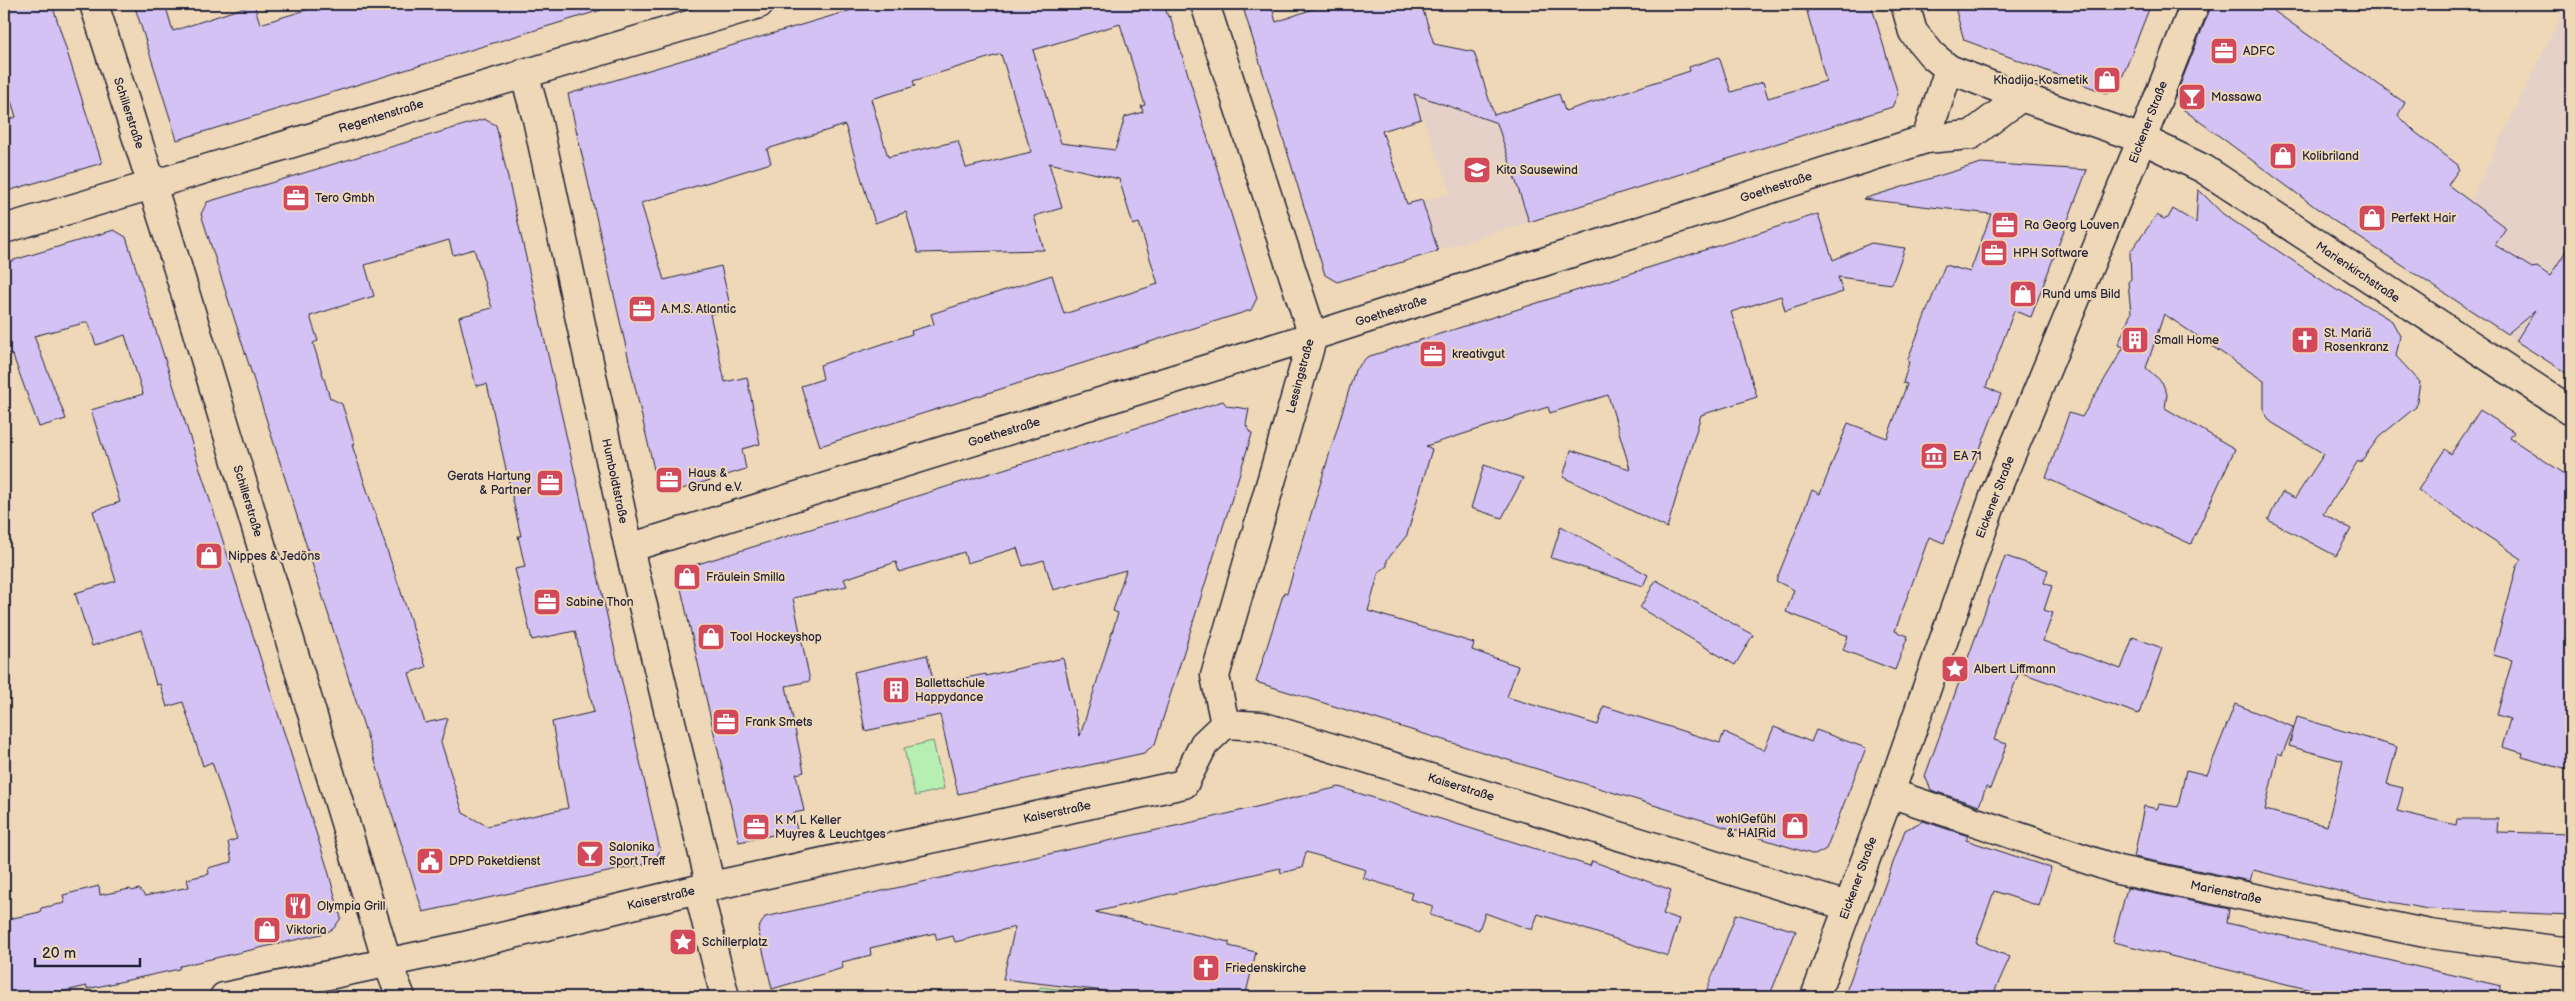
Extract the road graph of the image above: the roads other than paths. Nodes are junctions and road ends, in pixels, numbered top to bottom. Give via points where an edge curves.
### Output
1 (94, 4) edge
2 (758, 4) edge
3 (1205, 4) edge
4 (1905, 4) edge
5 (2195, 4) edge
6 (1949, 69) junction
7 (524, 73) junction
8 (2021, 97) junction
9 (1926, 139) junction
10 (2142, 139) junction
11 (152, 184) junction
12 (4, 229) edge
13 (1313, 336) junction
14 (2571, 411) edge
15 (629, 548) junction
16 (1225, 724) junction
17 (1890, 793) junction
18 (704, 888) junction
19 (1848, 906) junction
20 (2571, 950) edge
21 (387, 962) junction
22 (224, 997) edge
23 (401, 997) edge
24 (725, 997) edge
25 (1815, 997) edge

1 - 11 street, Schillerstraße
2 - 7 street, Regentenstraße
3 - 13 street, Lessingstraße
4 - 6 street via 1913,32
5 - 10 street, Eickener Straße
6 - 8 street
6 - 9 street
7 - 11 street, Regentenstraße
7 - 15 street, Humboldtstraße via 537,119
8 - 9 street, Goethestraße via 1971,134
8 - 10 street
9 - 13 street, Goethestraße
10 - 14 street, Marienkirchstraße via 2204,169
10 - 17 street, Eickener Straße via 1996,491
11 - 12 street, Regentenstraße
11 - 21 street, Schillerstraße
13 - 15 street, Goethestraße
13 - 16 street, Lessingstraße via 1215,676
15 - 18 street, Humboldtstraße
16 - 18 street, Kaiserstraße via 1204,744 1184,784
16 - 19 street, Kaiserstraße via 1262,726
17 - 19 street, Eickener Straße
17 - 20 street, Marienstraße via 2118,870 2430,934
18 - 21 street, Kaiserstraße
18 - 24 street, Humboldtstraße
19 - 25 street, Eickener Straße
21 - 22 street, Kaiserstraße
21 - 23 street, Schillerstraße

